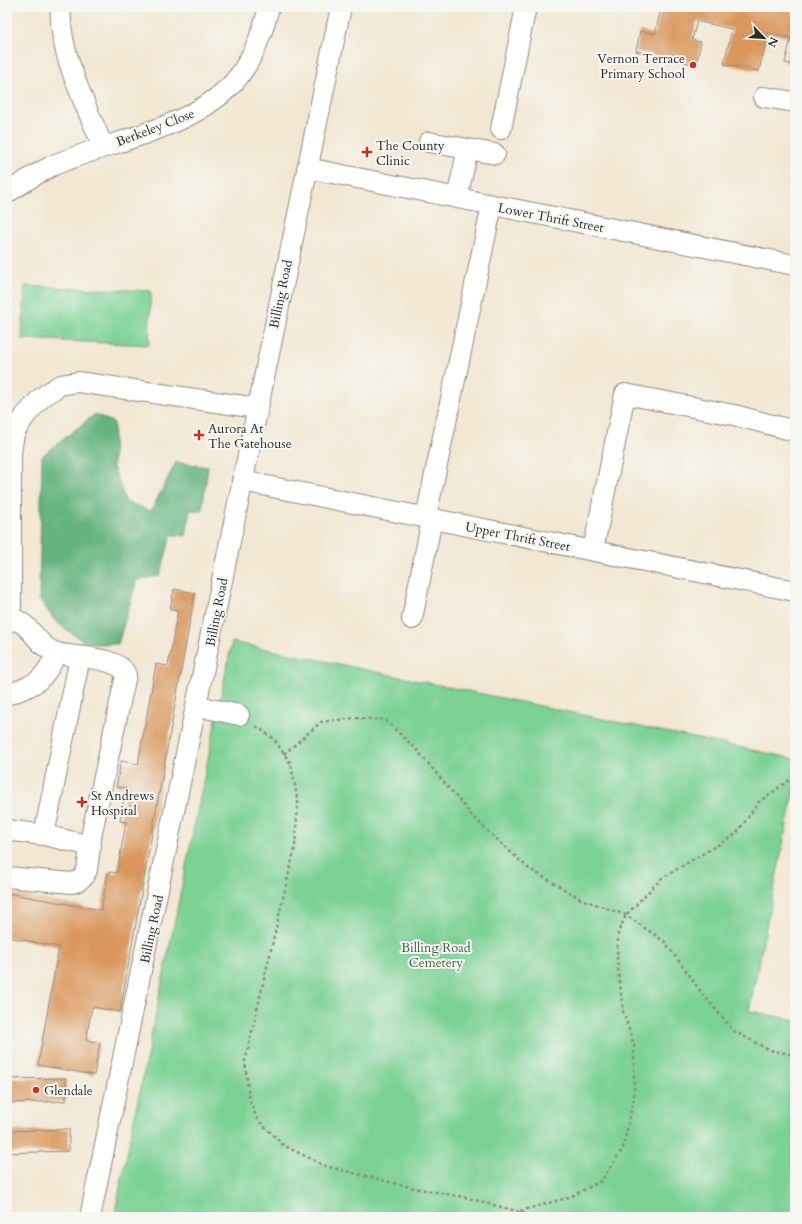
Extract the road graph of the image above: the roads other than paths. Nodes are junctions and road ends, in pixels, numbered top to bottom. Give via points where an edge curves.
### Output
1 (61, 7) edge
2 (270, 7) edge
3 (341, 7) edge
4 (526, 7) edge
5 (764, 97) dead end
6 (795, 102) edge
7 (501, 129) dead end
8 (429, 142) dead end
9 (103, 147) junction
10 (468, 149) junction
11 (495, 154) dead end
12 (307, 168) junction
13 (7, 193) edge
14 (457, 198) junction
15 (492, 205) junction
16 (795, 265) edge
17 (257, 408) junction
18 (795, 431) edge
19 (242, 481) junction
20 (429, 518) junction
21 (593, 550) junction
22 (795, 591) edge
23 (412, 619) dead end
24 (8, 621) edge
25 (57, 653) junction
26 (80, 657) junction
27 (7, 694) edge
28 (197, 706) junction
29 (239, 715) road end
30 (7, 830) edge
31 (44, 835) junction
32 (91, 846) junction
33 (7, 877) edge
34 (90, 1217) edge

1 - 9 street, Berkeley Close via 60,20 66,52
2 - 9 street, Berkeley Close via 253,54 239,76 219,97 172,123
3 - 12 street, Billing Road
4 - 7 street
5 - 6 street
8 - 10 street
9 - 13 street, Berkeley Close via 54,166
10 - 11 street
10 - 14 street
12 - 14 street, Lower Thrift Street
12 - 17 street, Billing Road
14 - 15 street, Lower Thrift Street
15 - 16 street, Lower Thrift Street
15 - 20 street
17 - 19 street, Billing Road
17 - 24 street via 78,382 60,385 41,398 14,433 11,453 11,606
18 - 21 street via 734,415 625,394
19 - 20 street, Upper Thrift Street
19 - 28 street, Billing Road
20 - 21 street, Upper Thrift Street
20 - 23 street
21 - 22 street, Upper Thrift Street
24 - 25 street via 18,619 47,649
25 - 26 street
25 - 27 street via 41,680
26 - 31 street
26 - 32 street via 115,663 126,675
28 - 29 street
28 - 34 street, Billing Road
30 - 31 street
31 - 32 street
32 - 33 street via 87,870 78,882

